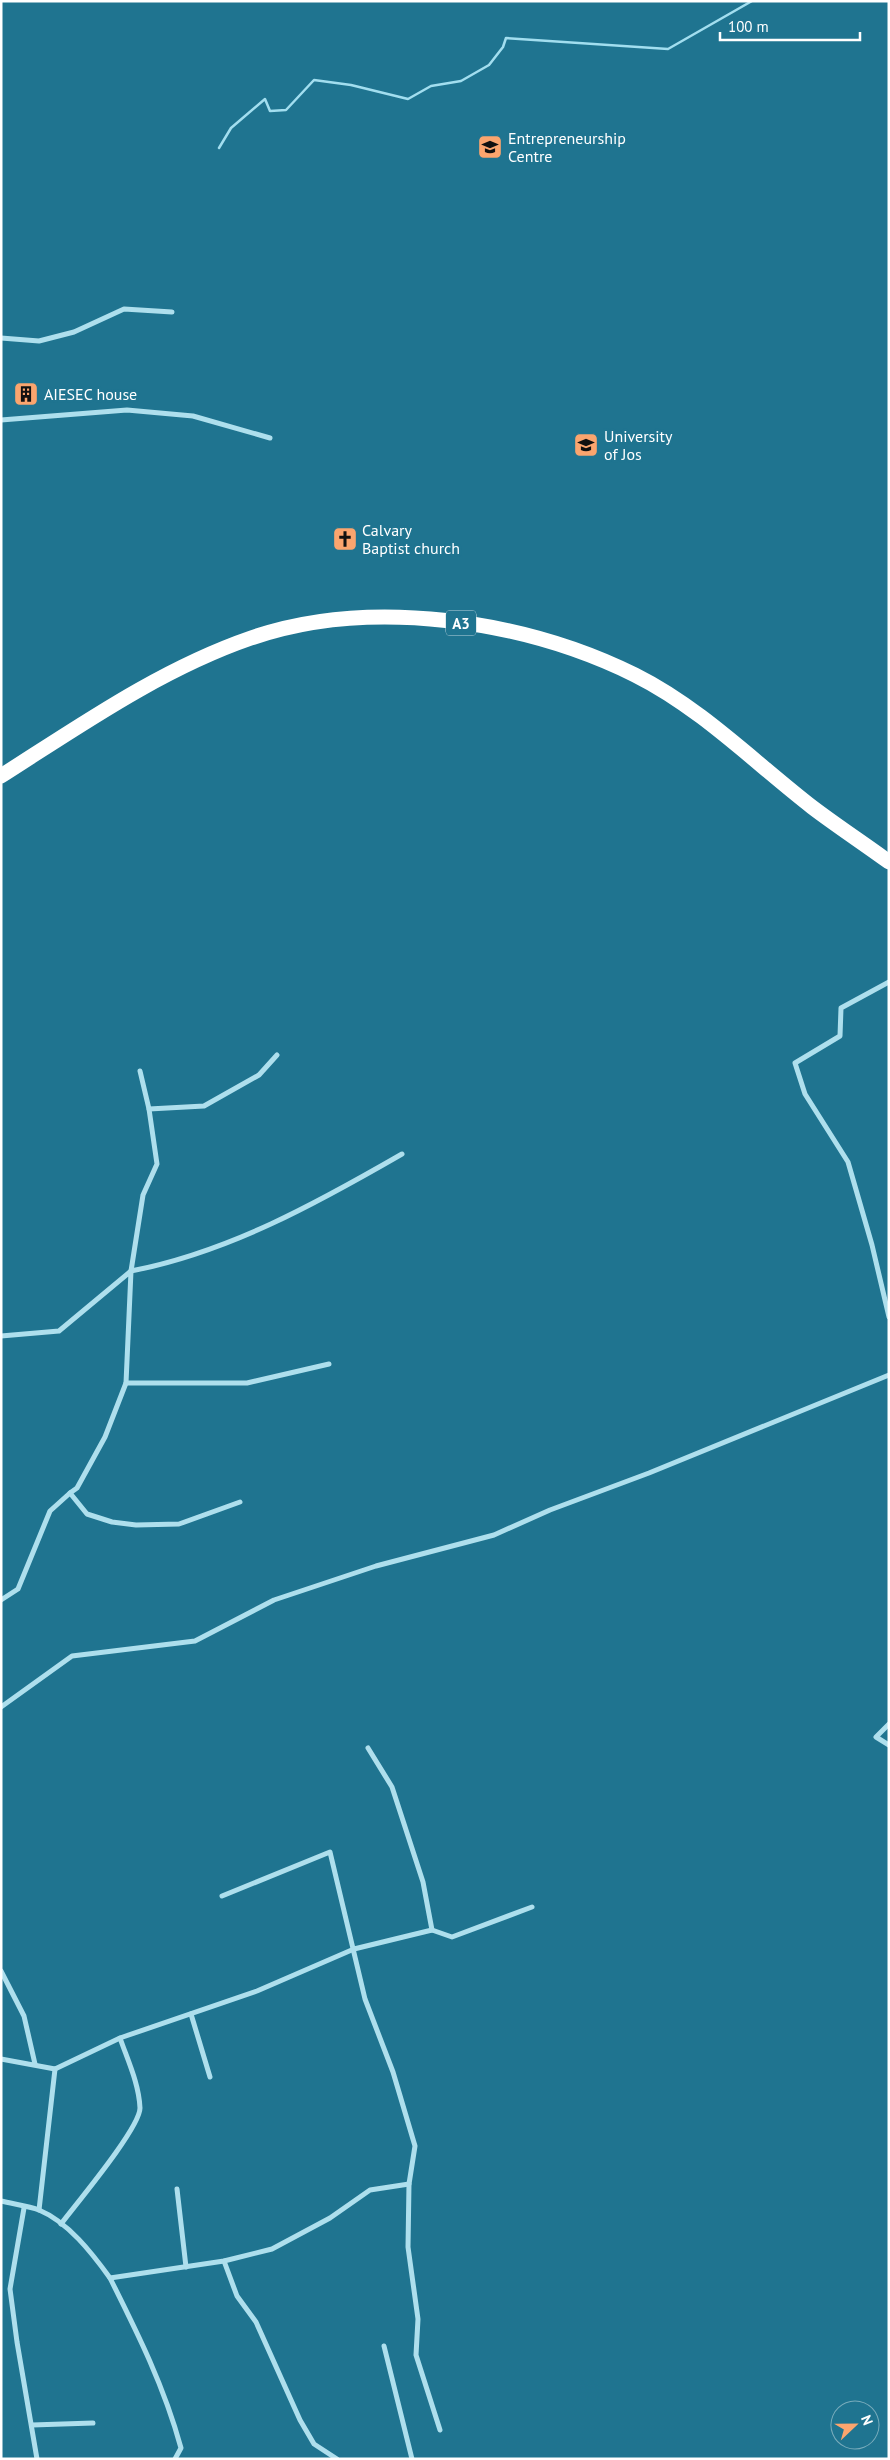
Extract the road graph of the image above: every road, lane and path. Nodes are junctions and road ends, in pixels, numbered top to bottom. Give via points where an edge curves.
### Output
1 (172, 312) dead end
2 (1, 338) edge
3 (1, 420) edge
4 (270, 438) dead end
5 (1, 776) edge
6 (889, 862) edge
7 (889, 982) edge
8 (277, 1055) dead end
9 (140, 1071) dead end
10 (150, 1109) junction
11 (402, 1154) dead end
12 (131, 1271) junction
13 (889, 1317) edge
14 (1, 1336) edge
15 (329, 1364) dead end
16 (889, 1375) edge
17 (126, 1383) junction
18 (70, 1493) junction
19 (240, 1502) dead end
20 (1, 1600) edge
21 (1, 1707) edge
22 (889, 1724) edge
23 (889, 1745) edge
24 (368, 1748) dead end
25 (222, 1896) dead end
26 (532, 1908) dead end
27 (432, 1930) junction
28 (354, 1949) junction
29 (1, 1971) edge
30 (191, 2014) junction
31 (120, 2038) junction
32 (1, 2059) edge
33 (35, 2064) junction
34 (55, 2069) junction
35 (210, 2077) dead end
36 (409, 2184) junction
37 (178, 2189) dead end
38 (1, 2201) edge
39 (24, 2208) junction
40 (39, 2210) junction
41 (61, 2224) junction
42 (224, 2261) junction
43 (186, 2267) junction
44 (110, 2278) junction
45 (384, 2346) dead end
46 (94, 2423) dead end
47 (32, 2425) junction
48 (440, 2430) dead end
49 (38, 2459) edge
50 (176, 2459) edge
51 (337, 2459) edge
52 (412, 2459) edge

1 - 2 street via 124,309 74,332 39,342
3 - 4 street via 127,410 193,416
5 - 6 highway, A3 via 112,705 207,656 250,638 310,623 348,619 436,620 490,627 541,639 636,676 682,703 811,806
7 - 13 street via 841,1008 840,1036 795,1063 805,1094 848,1162
8 - 10 street via 259,1075 204,1106
9 - 10 street
10 - 12 street via 157,1164 143,1195
11 - 12 street via 265,1228 161,1265
12 - 14 street via 59,1331
12 - 17 street
15 - 17 street via 247,1383
16 - 21 street via 494,1535 376,1566 274,1600 195,1641 72,1656
17 - 18 street via 105,1437 77,1488
18 - 19 street via 87,1514 136,1525 179,1524
18 - 20 street via 50,1511 18,1589
22 - 23 street via 876,1737
24 - 27 street via 392,1787 423,1882
25 - 28 street via 330,1852
26 - 27 street via 452,1937
27 - 28 street
28 - 30 street via 257,1991
28 - 36 street via 365,1999 393,2072 415,2146
29 - 33 street via 24,2016
30 - 31 street
30 - 35 street
31 - 34 street
31 - 41 street via 135,2079 140,2110 128,2135
32 - 33 street
33 - 34 street
34 - 40 street
36 - 42 street via 370,2190 330,2218 272,2248
36 - 48 street via 408,2247 418,2319 416,2355
37 - 43 street
38 - 39 street
39 - 40 street
39 - 47 street via 10,2289
40 - 41 street
41 - 44 street via 94,2256
42 - 43 street
42 - 51 street via 237,2296 256,2322 300,2420 314,2444
43 - 44 street
44 - 50 street via 152,2361 168,2404 181,2448
45 - 52 street
46 - 47 street
47 - 49 street

